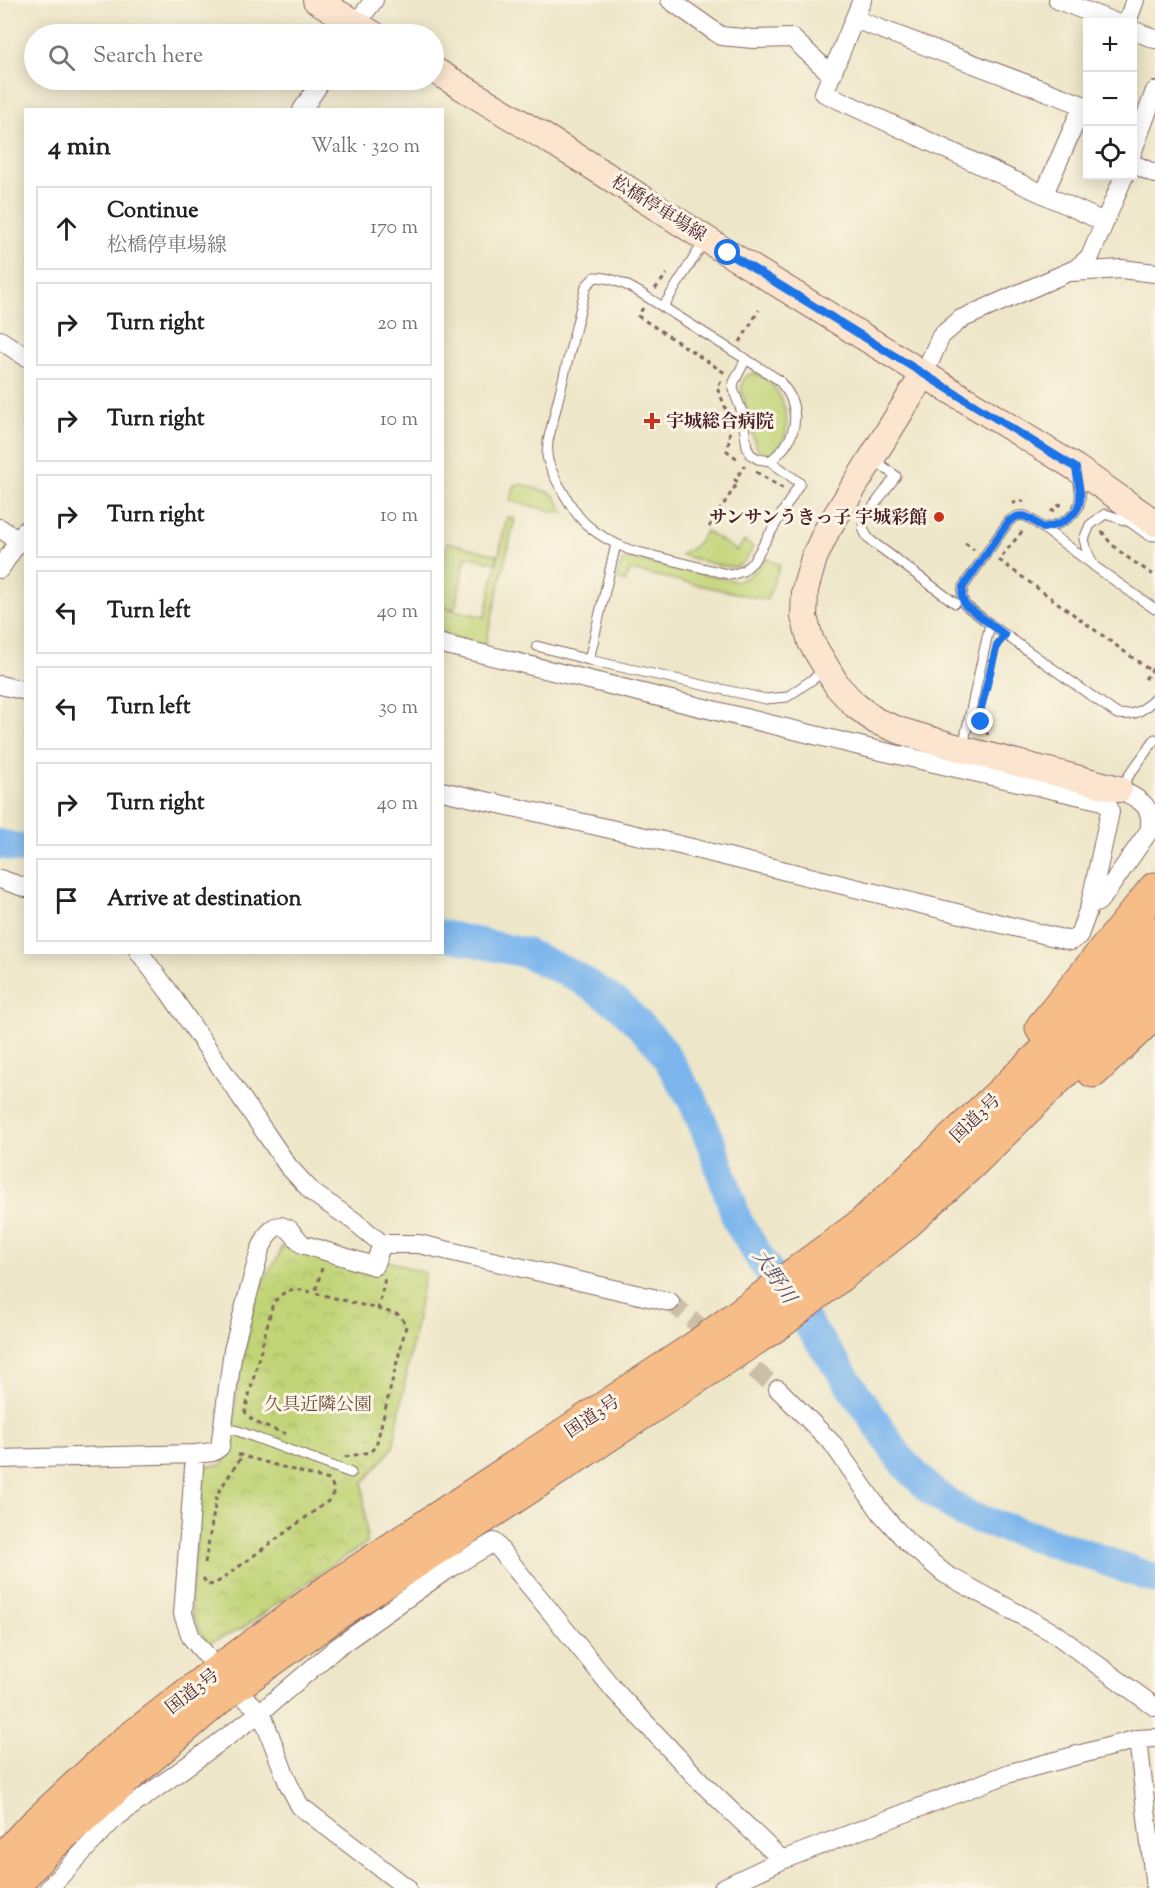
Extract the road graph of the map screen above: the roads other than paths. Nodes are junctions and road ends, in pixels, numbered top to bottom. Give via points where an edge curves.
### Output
1 (316, 0) edge
2 (374, 0) edge
3 (670, 0) edge
4 (862, 0) edge
5 (1058, 0) edge
6 (1135, 0) edge
7 (1104, 18) edge
8 (1128, 18) edge
9 (854, 19) junction
10 (350, 24) edge
11 (363, 24) edge
12 (1137, 32) edge
13 (1155, 39) edge
14 (832, 75) junction
15 (444, 76) edge
16 (315, 90) edge
17 (1155, 91) edge
18 (1083, 105) edge
19 (303, 108) edge
20 (1083, 110) edge
21 (1143, 128) edge
22 (1137, 165) edge
23 (1155, 174) edge
24 (1122, 180) edge
25 (1044, 194) junction
26 (1104, 222) junction
27 (706, 238) junction
28 (1073, 270) junction
29 (1155, 273) edge
30 (663, 307) junction
31 (0, 340) edge
32 (24, 356) edge
33 (746, 359) junction
34 (924, 374) junction
35 (871, 458) junction
36 (770, 461) junction
37 (1076, 468) junction
38 (1155, 523) edge
39 (0, 528) edge
40 (1043, 528) junction
41 (1155, 536) edge
42 (23, 538) edge
43 (616, 544) junction
44 (1094, 566) junction
45 (0, 569) edge
46 (955, 603) dead end
47 (1155, 609) edge
48 (990, 624) junction
49 (444, 644) edge
50 (537, 646) dead end
51 (589, 660) junction
52 (826, 670) junction
53 (0, 685) edge
54 (24, 691) edge
55 (1155, 698) edge
56 (1155, 738) edge
57 (974, 745) junction
58 (1119, 789) junction
59 (444, 791) edge
60 (0, 879) edge
61 (24, 887) edge
62 (1155, 889) edge
63 (1090, 905) junction
64 (1155, 933) edge
65 (140, 954) edge
66 (1155, 972) edge
67 (1155, 1012) edge
68 (876, 1227) junction
69 (382, 1244) junction
70 (670, 1302) tunnel mouth
71 (771, 1310) junction
72 (778, 1389) tunnel mouth
73 (223, 1428) junction
74 (195, 1454) junction
75 (0, 1459) edge
76 (351, 1473) dead end
77 (206, 1655) dead end
78 (246, 1699) dead end
79 (1155, 1707) edge
80 (261, 1712) junction
81 (1146, 1738) edge
82 (782, 1860) junction
83 (0, 1863) edge
84 (11, 1888) edge
85 (50, 1888) edge
86 (407, 1888) edge
87 (723, 1888) edge
88 (1155, 1888) edge

1 - 10 main road
2 - 11 street
3 - 14 street via 721,36 792,38
4 - 9 street
5 - 7 street
6 - 8 street
9 - 14 street
9 - 18 street
12 - 13 street
14 - 25 street via 824,93
15 - 27 main road, 松橋停車場線
16 - 19 street
17 - 21 street
20 - 25 street
22 - 23 street
24 - 26 street
25 - 26 street
26 - 28 street via 1090,257
27 - 30 lane
27 - 34 main road, 松橋停車場線
28 - 29 street
28 - 34 street via 962,319 941,336
30 - 33 lane
30 - 43 lane via 607,277 595,277 586,286 548,441 551,471 579,517
31 - 32 street
33 - 36 lane via 733,389 750,454
33 - 36 lane via 779,380 790,396 795,422 782,453
34 - 35 main road
34 - 37 main road, 松橋停車場線
35 - 46 lane via 896,476 864,519 865,534
35 - 52 main road via 827,530 805,590 804,617 810,642
36 - 43 lane via 800,483 753,562 743,571 731,574
37 - 38 main road, 松橋停車場線
37 - 40 lane via 1080,504 1065,522
39 - 42 street
40 - 44 lane
40 - 48 lane via 1025,515 1009,521 963,587 965,605
41 - 44 lane via 1105,514 1090,525 1084,539
42 - 45 street
43 - 51 lane
44 - 47 lane
48 - 55 lane via 1117,714 1144,710
48 - 57 lane
49 - 63 street via 1103,801 1110,812
50 - 51 lane
51 - 52 lane via 766,699 787,697
52 - 57 main road via 855,705 876,721 901,731
53 - 54 street
56 - 58 lane
57 - 58 main road
58 - 63 street via 1149,808 1152,820 1149,831 1106,894
59 - 63 street via 1071,941 1084,940
60 - 61 street
62 - 68 highway via 1060,1007 950,1129
64 - 68 highway, 国道3号 via 1078,1021
65 - 69 street via 288,1166 313,1193
66 - 68 highway, 国道3号 via 1101,1035 973,1161
67 - 68 highway via 947,1200
68 - 71 highway, 国道3号
69 - 70 street via 419,1244
69 - 73 street via 374,1266 302,1244 289,1228 275,1227 268,1234 232,1350
71 - 83 highway, 国道3号 via 695,1348 330,1590 115,1751
71 - 84 highway, 国道3号 via 222,1695 44,1851
72 - 79 street via 833,1444 882,1514 907,1542 945,1574 1054,1633
73 - 74 street via 220,1447
73 - 76 lane
74 - 75 street
74 - 77 street via 183,1614 191,1637
78 - 80 street
80 - 82 street via 336,1648 442,1573 494,1542 614,1690
80 - 85 street via 114,1819
80 - 86 street via 300,1806
81 - 82 street via 1010,1773
81 - 88 street
82 - 87 street

